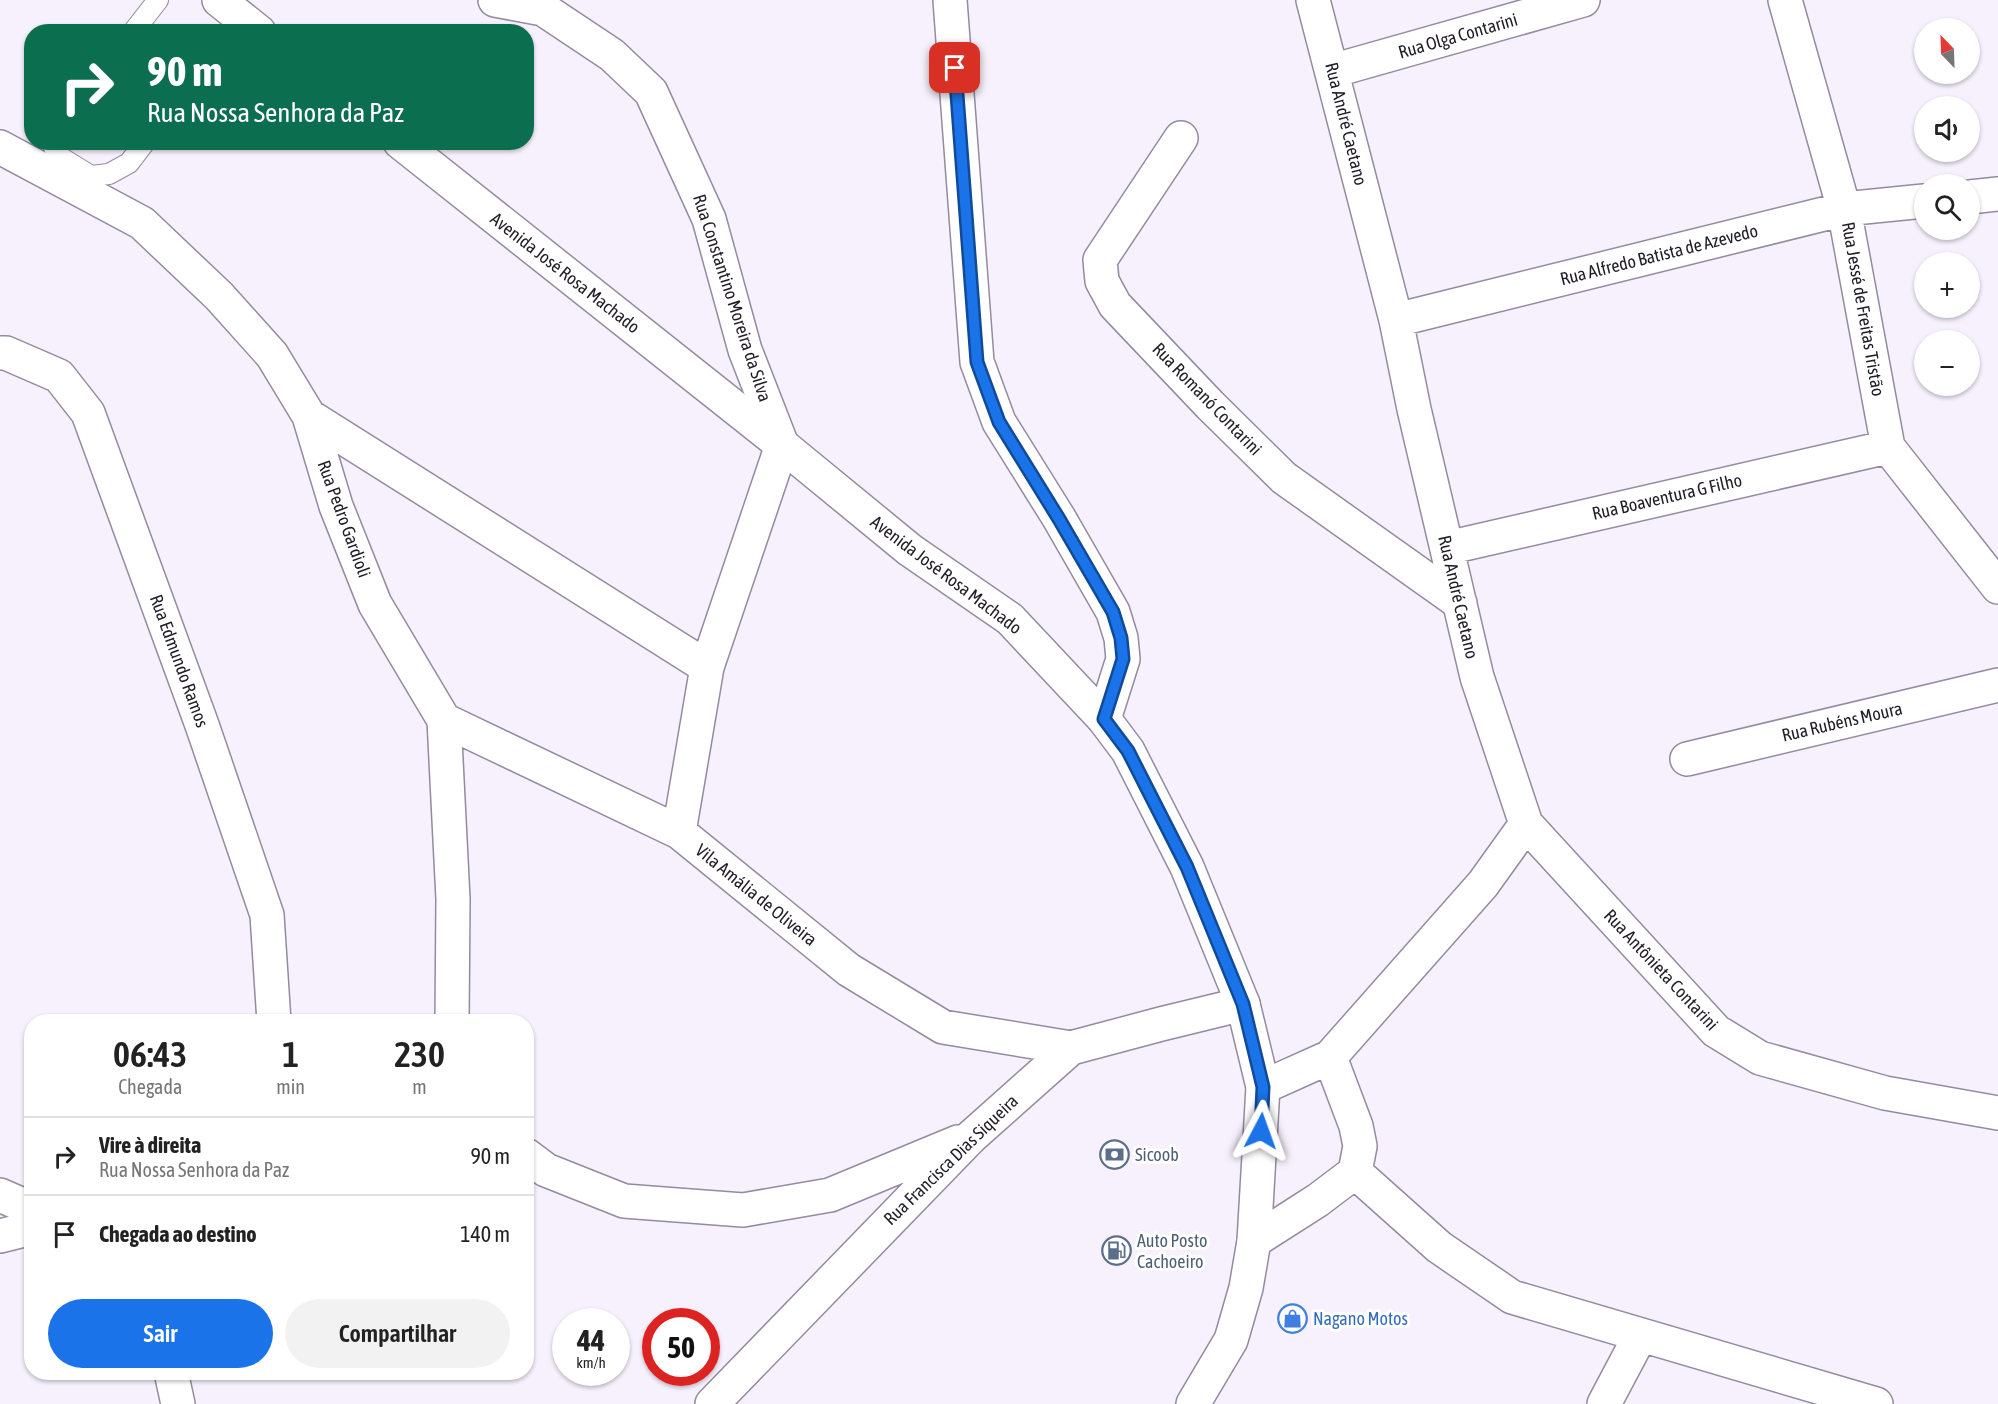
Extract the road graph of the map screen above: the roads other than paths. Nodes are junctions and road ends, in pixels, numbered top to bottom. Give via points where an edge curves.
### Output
1 (158, 0) edge
2 (219, 0) edge
3 (495, 0) edge
4 (950, 0) edge
5 (1313, 0) edge
6 (1583, 0) edge
7 (1785, 0) edge
8 (139, 24) edge
9 (249, 24) edge
10 (1332, 71) junction
11 (1181, 138) dead end
12 (0, 147) edge
13 (55, 150) edge
14 (139, 150) edge
15 (410, 150) edge
16 (1998, 195) edge
17 (1980, 196) edge
18 (1914, 202) edge
19 (1845, 209) junction
20 (1396, 320) junction
21 (0, 353) edge
22 (309, 416) junction
23 (782, 445) junction
24 (1888, 447) junction
25 (1447, 548) junction
26 (1998, 587) edge
27 (1460, 603) junction
28 (707, 668) junction
29 (1998, 685) edge
30 (1104, 719) junction
31 (444, 720) junction
32 (1687, 759) dead end
33 (1526, 824) junction
34 (679, 832) junction
35 (1243, 1004) junction
36 (273, 1014) edge
37 (452, 1014) edge
38 (1071, 1048) junction
39 (1330, 1057) junction
40 (1263, 1087) junction
41 (1998, 1113) edge
42 (971, 1137) junction
43 (534, 1161) edge
44 (1355, 1172) junction
45 (0, 1195) edge
46 (24, 1206) edge
47 (24, 1230) edge
48 (0, 1236) edge
49 (1254, 1241) junction
50 (1640, 1336) junction
51 (173, 1380) edge
52 (178, 1404) edge
53 (712, 1404) edge
54 (1193, 1404) edge
55 (1604, 1404) edge
56 (1876, 1404) edge

1 - 8 lane
2 - 9 street
3 - 23 street, Rua Constantino Moreira da Silva via 543,9 612,55 651,92 709,219 746,350
4 - 30 street via 977,362 999,422 1113,612 1123,659
5 - 10 street, Rua André Caetano
6 - 10 street, Rua Olga Contarini
7 - 19 street, Rua Jessé de Freitas Tristão
10 - 20 street, Rua André Caetano
11 - 27 street, Rua Romanó Contarini via 1100,260 1102,281 1115,304 1284,478
12 - 22 street, Rua Pedro Gardioli via 142,223 219,296 272,355
13 - 14 lane via 91,176 109,174 129,163
15 - 23 street, Avenida José Rosa Machado
16 - 17 street
18 - 19 street, Rua Alfredo Batista de Azevedo
19 - 20 street, Rua Alfredo Batista de Azevedo
19 - 24 street, Rua Jessé de Freitas Tristão
20 - 25 street, Rua André Caetano
21 - 36 street, Rua Edmundo Ramos via 6,352 59,376 88,413 267,915
22 - 28 street
22 - 31 street, Rua Pedro Gardioli via 336,506 375,604
23 - 28 street
23 - 30 street, Avenida José Rosa Machado via 910,550 1010,618
24 - 25 street, Rua Boaventura G Filho
24 - 26 street, Rua Jessé de Freitas Tristão
25 - 27 street, Rua André Caetano
27 - 33 street, Rua André Caetano via 1477,677
28 - 34 street
29 - 32 street, Rua Rubéns Moura
30 - 35 street, Avenida José Rosa Machado via 1128,751 1187,867
31 - 34 street, Vila Amália de Oliveira
31 - 37 street, Rua Pedro Gardioli via 453,899
33 - 39 street via 1483,884
33 - 41 street, Rua Antônieta Contarini via 1716,1031 1760,1058 1886,1093
34 - 38 street, Vila Amália de Oliveira via 849,970 944,1027
35 - 38 street, Rua Francisca Dias Siqueira
35 - 40 street, Avenida José Rosa Machado
38 - 42 street, Rua Francisca Dias Siqueira
39 - 40 street
39 - 44 street via 1356,1126 1360,1146
40 - 49 street, Avenida José Rosa Machado
42 - 43 street via 830,1195 743,1210 624,1201 546,1170
42 - 53 street, Rua Francisca Dias Siqueira
44 - 49 street
44 - 50 street via 1439,1247 1512,1297
45 - 46 street
47 - 48 street
49 - 54 street, Avenida José Rosa Machado via 1231,1340
50 - 55 street
50 - 56 street
51 - 52 street

